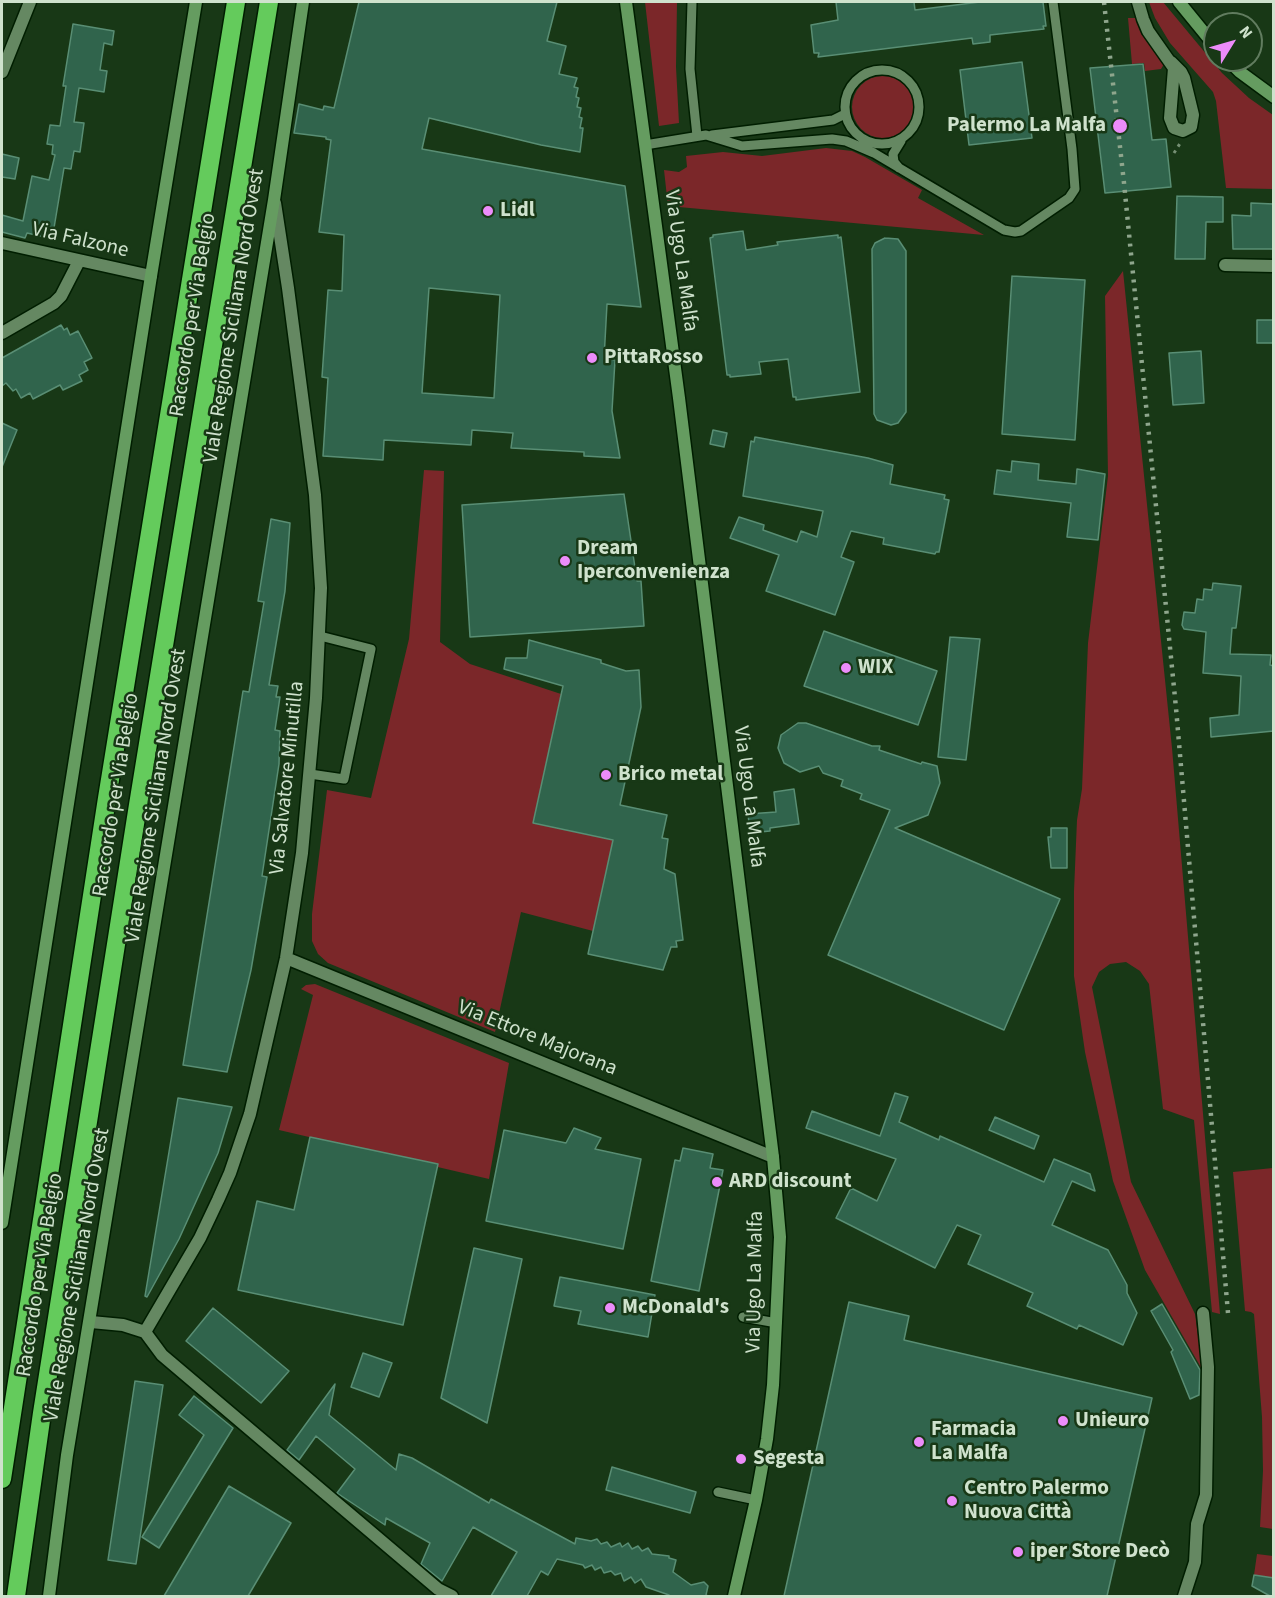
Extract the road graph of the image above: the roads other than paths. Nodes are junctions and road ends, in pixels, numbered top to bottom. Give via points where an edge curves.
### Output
1 (30, 2) edge
2 (196, 2) edge
3 (236, 2) edge
4 (269, 2) edge
5 (303, 2) edge
6 (626, 2) edge
7 (692, 2) edge
8 (1053, 2) edge
9 (1138, 2) edge
10 (1179, 2) edge
11 (1203, 31) edge
12 (1171, 63) junction
13 (2, 72) edge
14 (1240, 72) edge
15 (1274, 97) edge
16 (845, 114) junction
17 (702, 136) junction
18 (903, 139) junction
19 (645, 145) junction
20 (896, 148) junction
21 (874, 153) junction
22 (899, 168) junction
23 (274, 200) junction
24 (2, 243) edge
25 (79, 261) junction
26 (1225, 265) dead end
27 (1274, 266) edge
28 (151, 276) junction
29 (2, 333) edge
30 (320, 636) junction
31 (310, 774) junction
32 (286, 958) junction
33 (773, 1157) junction
34 (2, 1223) edge
35 (1203, 1313) dead end
36 (743, 1317) dead end
37 (91, 1322) junction
38 (777, 1323) junction
39 (146, 1332) junction
40 (2, 1479) edge
41 (718, 1492) dead end
42 (756, 1500) junction
43 (16, 1596) edge
44 (49, 1596) edge
45 (452, 1596) edge
46 (734, 1596) edge
47 (1184, 1596) edge

1 - 13 street
2 - 28 street
3 - 40 highway, Raccordo per Via Belgio
4 - 43 highway, Raccordo per Via Belgio via 138,805
5 - 23 street, Viale Regione Siciliana Nord Ovest
6 - 19 street, Via Ugo La Malfa
7 - 17 lane via 690,69
8 - 22 lane via 1076,182 1073,194 1026,228 1009,232
9 - 12 street via 1148,30
10 - 11 street
12 - 12 street via 1175,73 1170,118 1174,128 1183,131 1191,127 1193,115 1184,78
14 - 15 street
16 - 17 lane via 833,120
16 - 18 lane via 849,125 864,140 884,145
16 - 18 lane via 848,92 862,75 872,71 895,72 913,85 920,104 916,124
17 - 19 lane
17 - 21 lane via 754,147 832,139
18 - 20 lane
19 - 33 street, Via Ugo La Malfa
20 - 21 lane via 885,154
20 - 22 lane via 894,162
21 - 22 lane
23 - 30 street, Via Salvatore Minutilla via 315,495
23 - 37 street, Viale Regione Siciliana Nord Ovest
24 - 25 street, Via Falzone
25 - 28 street, Via Falzone
25 - 29 street via 54,303
26 - 27 street
28 - 34 street
30 - 31 street, Via Salvatore Minutilla
30 - 31 lane via 371,649 344,779
31 - 32 street, Via Salvatore Minutilla
32 - 33 street, Via Ettore Majorana
32 - 39 street, Via Salvatore Minutilla via 250,1114 230,1173 200,1238
33 - 38 street, Via Ugo La Malfa via 780,1237
35 - 47 street via 1208,1367 1206,1495 1197,1524 1196,1562
36 - 38 lane
37 - 39 street
37 - 44 street, Viale Regione Siciliana Nord Ovest via 67,1455
38 - 42 street, Via Ugo La Malfa via 767,1439
39 - 45 street via 162,1355 438,1589
41 - 42 lane
42 - 46 street, Via Ugo La Malfa

